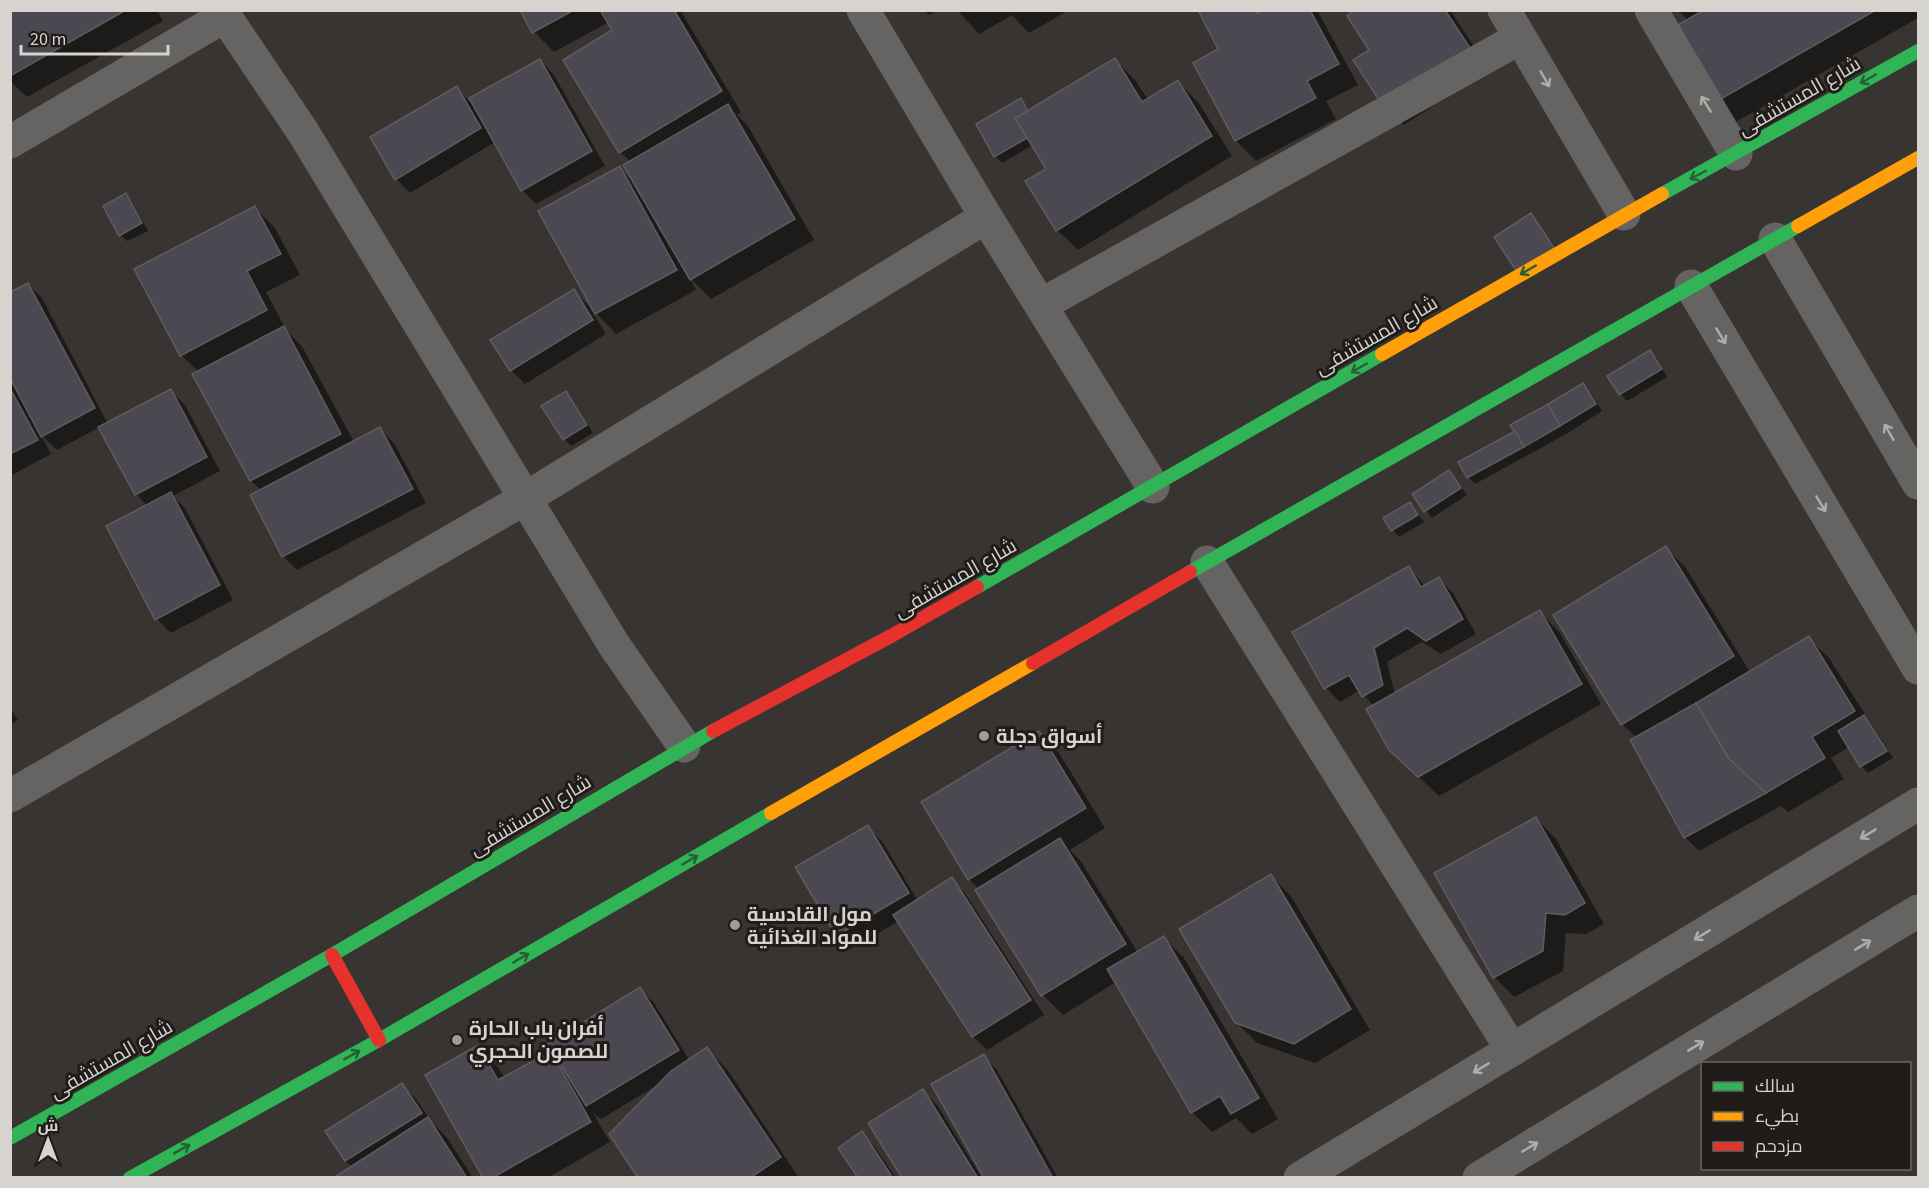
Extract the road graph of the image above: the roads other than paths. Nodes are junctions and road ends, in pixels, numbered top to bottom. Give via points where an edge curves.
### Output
1 (863, 10) edge
2 (1650, 10) edge
3 (223, 14) edge
4 (1512, 24) edge
5 (1918, 51) edge
6 (10, 142) edge
7 (1736, 154) junction
8 (1918, 158) edge
9 (1624, 214) junction
10 (986, 217) junction
11 (1775, 239) junction
12 (1691, 286) junction
13 (1041, 305) junction
14 (1918, 483) edge
15 (1153, 487) junction
16 (524, 499) junction
17 (1207, 562) junction
18 (1918, 668) edge
19 (684, 746) junction
20 (10, 796) edge
21 (1918, 804) edge
22 (1918, 911) edge
23 (332, 955) junction
24 (379, 1040) junction
25 (1512, 1050) junction
26 (10, 1138) edge
27 (130, 1178) edge
28 (1300, 1178) edge
29 (1479, 1178) edge

1 - 10 street
7 -> 2 street
3 - 6 street
3 - 16 street via 303,132
4 -> 9 street
4 - 13 street
5 -> 7 street, شارع المستشفى
7 -> 9 street, شارع المستشفى
8 - 11 street
9 -> 15 street, شارع المستشفى
10 - 13 street
10 - 16 street
11 - 12 street
14 -> 11 street
12 - 17 street
12 -> 18 street
13 - 15 street
15 - 19 street, شارع المستشفى via 891,636
16 - 19 street via 614,645
16 - 20 street
24 -> 17 street
17 - 25 street
19 - 23 street, شارع المستشفى
21 -> 25 street
29 -> 22 street
23 - 24 street
23 - 26 street, شارع المستشفى
27 -> 24 street
25 -> 28 street

